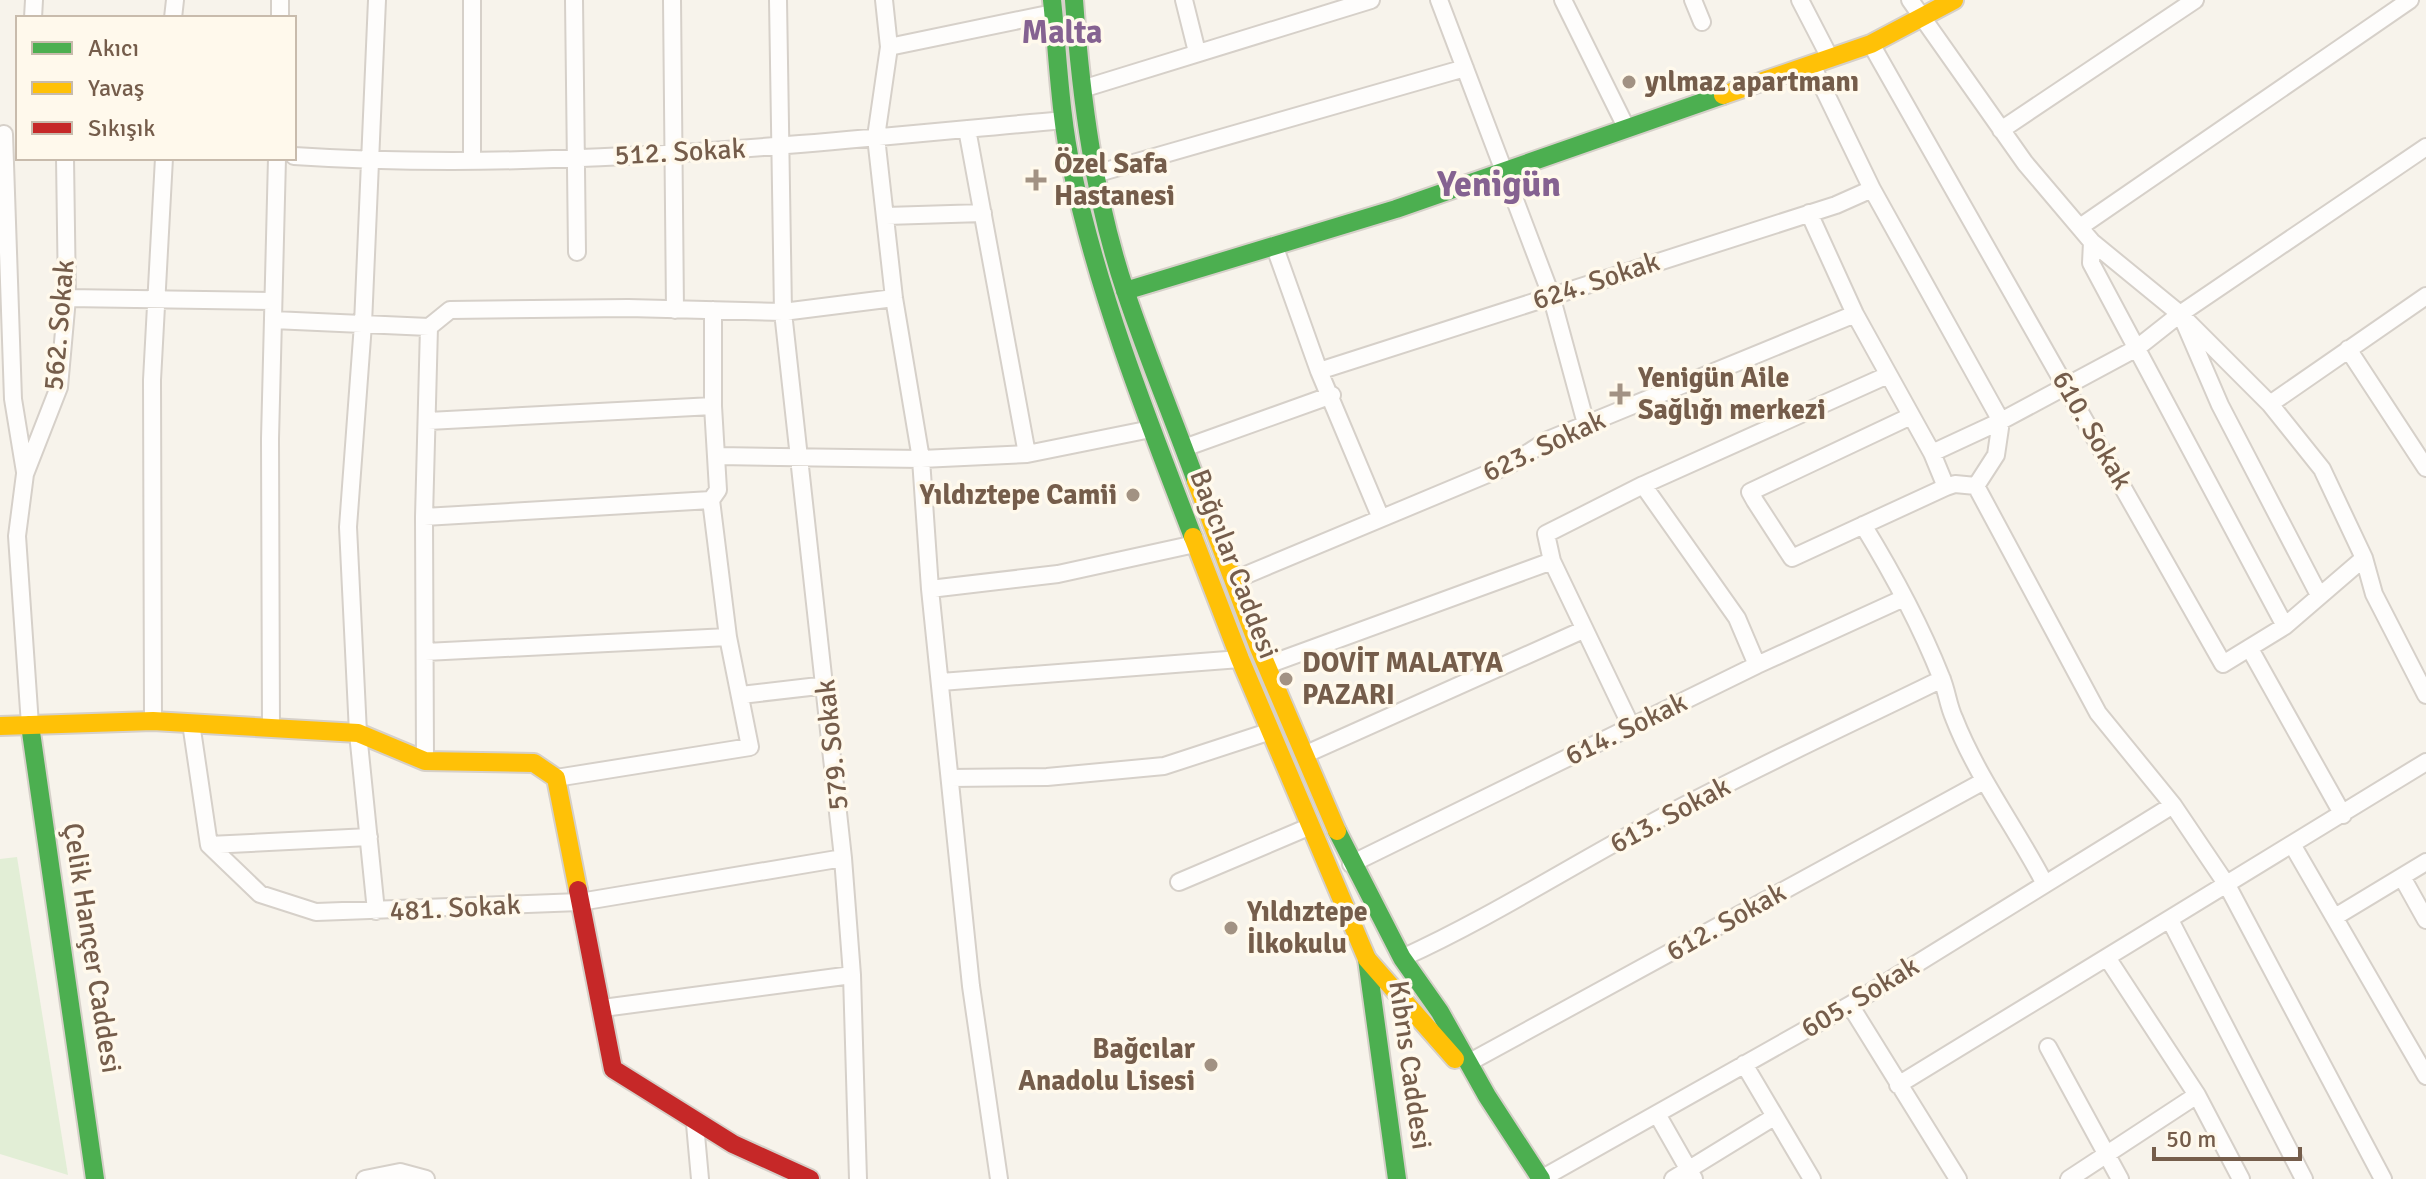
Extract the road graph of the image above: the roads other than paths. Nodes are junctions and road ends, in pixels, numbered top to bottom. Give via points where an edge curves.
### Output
1 (377, 0) edge
2 (472, 0) edge
3 (574, 0) edge
4 (672, 0) edge
5 (778, 0) edge
6 (884, 0) edge
7 (1074, 0) edge
8 (1371, 0) edge
9 (1439, 0) edge
10 (1563, 0) edge
11 (1693, 0) edge
12 (1800, 0) edge
13 (1910, 0) edge
14 (1954, 0) edge
15 (2195, 0) edge
16 (2410, 0) edge
17 (1186, 1) edge
18 (1053, 7) edge
19 (1922, 19) junction
20 (1702, 22) dead end
21 (1871, 44) junction
22 (889, 47) junction
23 (1197, 52) junction
24 (1821, 61) junction
25 (1465, 68) junction
26 (1082, 89) junction
27 (1064, 120) junction
28 (1626, 127) junction
29 (967, 129) junction
30 (2001, 130) junction
31 (7, 134) edge
32 (876, 137) junction
33 (780, 146) junction
34 (2426, 147) edge
35 (673, 153) junction
36 (296, 156) edge
37 (575, 158) junction
38 (65, 160) edge
39 (164, 160) edge
40 (277, 160) edge
41 (472, 160) junction
42 (372, 161) junction
43 (1502, 170) junction
44 (1095, 174) junction
45 (1872, 189) junction
46 (983, 213) junction
47 (1809, 213) junction
48 (886, 216) junction
49 (2080, 227) junction
50 (2092, 242) junction
51 (1274, 245) junction
52 (577, 252) dead end
53 (1125, 291) junction
54 (1551, 295) junction
55 (2426, 296) edge
56 (67, 298) junction
57 (894, 298) junction
58 (154, 299) junction
59 (273, 301) junction
60 (675, 310) junction
61 (713, 310) junction
62 (783, 312) junction
63 (1855, 314) junction
64 (2180, 314) junction
65 (273, 320) junction
66 (363, 324) junction
67 (429, 327) junction
68 (2137, 348) junction
69 (2348, 349) junction
70 (1319, 371) junction
71 (1888, 375) junction
72 (2067, 385) junction
73 (1332, 395) junction
74 (2270, 404) junction
75 (713, 406) junction
76 (1911, 416) junction
77 (428, 421) junction
78 (2001, 421) junction
79 (1586, 424) junction
80 (1151, 429) junction
81 (1184, 448) junction
82 (1932, 453) junction
83 (1027, 454) junction
84 (718, 456) junction
85 (800, 459) junction
86 (921, 459) junction
87 (2426, 468) edge
88 (25, 474) junction
89 (1643, 485) junction
90 (1976, 486) junction
91 (1946, 487) junction
92 (711, 500) junction
93 (1380, 516) junction
94 (424, 517) junction
95 (1863, 525) junction
96 (8, 536) edge
97 (1195, 544) junction
98 (2364, 558) junction
99 (1552, 561) junction
100 (1234, 580) junction
101 (930, 589) junction
102 (2319, 595) junction
103 (1904, 598) junction
104 (2285, 626) junction
105 (1583, 630) junction
106 (728, 637) junction
107 (2250, 649) junction
108 (425, 652) junction
109 (1240, 659) junction
110 (1267, 665) junction
111 (1757, 665) junction
112 (1942, 679) junction
113 (941, 682) junction
114 (827, 685) junction
115 (741, 695) junction
116 (2426, 695) edge
117 (153, 721) junction
118 (191, 723) junction
119 (30, 725) junction
120 (0, 726) edge
121 (1631, 726) junction
122 (271, 728) junction
123 (1271, 731) junction
124 (358, 733) junction
125 (1304, 755) junction
126 (425, 761) junction
127 (2426, 762) edge
128 (556, 778) junction
129 (950, 778) junction
130 (1984, 781) junction
131 (2173, 805) junction
132 (2343, 815) junction
133 (1311, 826) junction
134 (369, 837) junction
135 (209, 845) junction
136 (2293, 846) junction
137 (843, 858) junction
138 (2426, 862) edge
139 (1351, 864) junction
140 (2402, 877) junction
141 (1179, 882) dead end
142 (2045, 884) junction
143 (2227, 885) junction
144 (580, 902) junction
145 (376, 911) junction
146 (2335, 917) junction
147 (2170, 920) junction
148 (2426, 920) edge
149 (1402, 958) junction
150 (1367, 959) junction
151 (2108, 959) junction
152 (852, 975) junction
153 (1850, 1005) junction
154 (603, 1008) junction
155 (2048, 1047) dead end
156 (1468, 1063) junction
157 (1744, 1064) junction
158 (2426, 1076) edge
159 (1898, 1085) junction
160 (2197, 1095) junction
161 (1487, 1096) junction
162 (1657, 1114) junction
163 (1774, 1117) junction
164 (695, 1124) junction
165 (2106, 1155) junction
166 (1691, 1174) edge
167 (1953, 1177) edge
168 (95, 1179) edge
169 (365, 1179) edge
170 (426, 1179) edge
171 (700, 1179) edge
172 (810, 1179) edge
173 (858, 1179) edge
174 (999, 1179) edge
175 (1397, 1179) edge
176 (1541, 1179) edge
177 (1673, 1179) edge
178 (1812, 1179) edge
179 (2069, 1179) edge
180 (2120, 1179) edge
181 (2241, 1179) edge
182 (2304, 1179) edge
183 (2383, 1179) edge

1 - 42 street
2 - 41 street
3 - 37 street
4 - 35 street
5 - 33 street, 579. Sokak
6 - 22 street
7 - 26 street, Bağcılar Caddesi
8 - 23 street
9 - 25 street
10 - 28 street
11 - 20 street
12 - 24 street
13 - 19 street
14 - 19 street
15 - 30 street
16 - 49 street
17 - 23 street
18 - 22 street
18 - 27 street, Bağcılar Caddesi
19 - 21 street
19 - 30 street
21 - 24 street
21 - 72 street, 610. Sokak
22 - 32 street
23 - 26 street
24 - 28 street
24 - 45 street
25 - 43 street
25 - 44 street
26 - 44 street, Bağcılar Caddesi
27 - 29 street, 512. Sokak
27 - 80 street, Bağcılar Caddesi via 1095,259
28 - 43 street
29 - 32 street, 512. Sokak
29 - 46 street
30 - 49 street
31 - 88 street via 13,399
32 - 33 street, 512. Sokak
32 - 48 street
33 - 35 street, 512. Sokak
33 - 62 street, 579. Sokak
34 - 64 street
35 - 37 street, 512. Sokak
35 - 60 street
36 - 42 street, 512. Sokak
37 - 41 street, 512. Sokak
37 - 52 street
38 - 56 street, 562. Sokak
39 - 58 street
40 - 59 street
41 - 42 street, 512. Sokak
42 - 66 street
43 - 51 street
43 - 54 street
44 - 53 street, Bağcılar Caddesi
45 - 47 street, 624. Sokak
45 - 78 street
46 - 48 street
46 - 83 street
47 - 54 street, 624. Sokak
47 - 63 street
48 - 57 street
49 - 50 street
50 - 64 street
50 - 68 street via 2091,263
51 - 53 street
51 - 70 street
53 - 81 street, Bağcılar Caddesi
54 - 70 street, 624. Sokak
54 - 79 street
55 - 69 street
56 - 58 street
56 - 88 street, 562. Sokak via 59,387
57 - 62 street
57 - 86 street
58 - 59 street
58 - 117 street
59 - 65 street
60 - 61 street
60 - 67 street via 450,310
61 - 62 street
61 - 75 street
62 - 85 street, 579. Sokak
63 - 71 street
63 - 79 street, 623. Sokak
64 - 68 street
64 - 74 street
64 - 102 street via 2220,405
65 - 66 street
65 - 122 street
66 - 67 street
66 - 124 street via 348,527
67 - 77 street
68 - 72 street
68 - 104 street
69 - 74 street
69 - 87 street
70 - 73 street
71 - 76 street
71 - 89 street
72 - 78 street
72 - 107 street, 610. Sokak via 2223,664
73 - 81 street
73 - 93 street
74 - 98 street via 2322,469
75 - 77 street
75 - 84 street
76 - 82 street
76 - 95 street via 1750,492 1792,558
77 - 94 street
78 - 82 street
78 - 90 street via 1996,455
79 - 93 street, 623. Sokak via 1509,465
80 - 83 street
80 - 97 street, Bağcılar Caddesi
81 - 100 street, Bağcılar Caddesi
82 - 91 street
83 - 86 street
84 - 85 street
84 - 92 street via 718,490
85 - 86 street
85 - 114 street, 579. Sokak
86 - 101 street
88 - 96 street, 562. Sokak
89 - 99 street via 1546,534
89 - 111 street via 1737,618
90 - 91 street
90 - 131 street via 2098,713
91 - 95 street
92 - 94 street
92 - 106 street
93 - 100 street, 623. Sokak
94 - 108 street
95 - 103 street
96 - 119 street, 562. Sokak
97 - 101 street via 1058,574
97 - 109 street, Bağcılar Caddesi
98 - 102 street, 610. Sokak
98 - 116 street via 2374,594
99 - 105 street
99 - 110 street
100 - 110 street, Bağcılar Caddesi
101 - 113 street
102 - 104 street, 610. Sokak
103 - 111 street, 614. Sokak
103 - 112 street
104 - 107 street, 610. Sokak
105 - 121 street
105 - 125 street
106 - 108 street
106 - 115 street
107 - 132 street
108 - 126 street
109 - 113 street
109 - 123 street, Bağcılar Caddesi
110 - 125 street, Bağcılar Caddesi
111 - 121 street, 614. Sokak
112 - 130 street via 1953,717
112 - 149 street, 613. Sokak via 1695,800 1466,929
113 - 129 street
114 - 115 street
114 - 137 street, 579. Sokak
115 - 128 street via 750,747
117 - 118 street
117 - 119 street
118 - 122 street
118 - 135 street
119 - 120 street
119 - 168 street, Çelik Hançer Caddesi
121 - 139 street, 614. Sokak
122 - 124 street
123 - 129 street via 1164,766 1047,777
123 - 133 street, Bağcılar Caddesi
124 - 126 street
124 - 134 street
125 - 139 street, Bağcılar Caddesi
126 - 128 street via 534,763
127 - 132 street
128 - 144 street
129 - 174 street via 971,986
130 - 142 street
130 - 156 street, 612. Sokak
131 - 142 street, 605. Sokak
131 - 143 street
132 - 136 street
133 - 141 street
133 - 150 street, Bağcılar Caddesi
134 - 135 street
134 - 145 street
135 - 145 street, 481. Sokak via 260,894 316,912
136 - 143 street
136 - 146 street
137 - 144 street, 481. Sokak
137 - 152 street, 579. Sokak
138 - 140 street
139 - 149 street, Bağcılar Caddesi
140 - 146 street
140 - 148 street
142 - 153 street, 605. Sokak
143 - 147 street
143 - 183 street
144 - 145 street, 481. Sokak
144 - 154 street
146 - 158 street
147 - 151 street
147 - 182 street
149 - 156 street, Bağcılar Caddesi
150 - 161 street, Bağcılar Caddesi
150 - 175 street, Kıbrıs Caddesi
151 - 159 street
151 - 160 street
152 - 154 street
152 - 173 street, 579. Sokak
153 - 157 street, 605. Sokak
153 - 159 street
154 - 164 street via 613,1069
155 - 165 street
156 - 161 street, Bağcılar Caddesi
157 - 162 street, 605. Sokak
157 - 163 street
159 - 167 street
160 - 165 street
160 - 181 street
161 - 176 street, Bağcılar Caddesi
162 - 166 street
162 - 176 street, 605. Sokak
163 - 166 street
163 - 178 street
164 - 171 street
164 - 172 street via 771,1165
165 - 179 street
165 - 180 street
166 - 177 street
169 - 170 street via 400,1172

